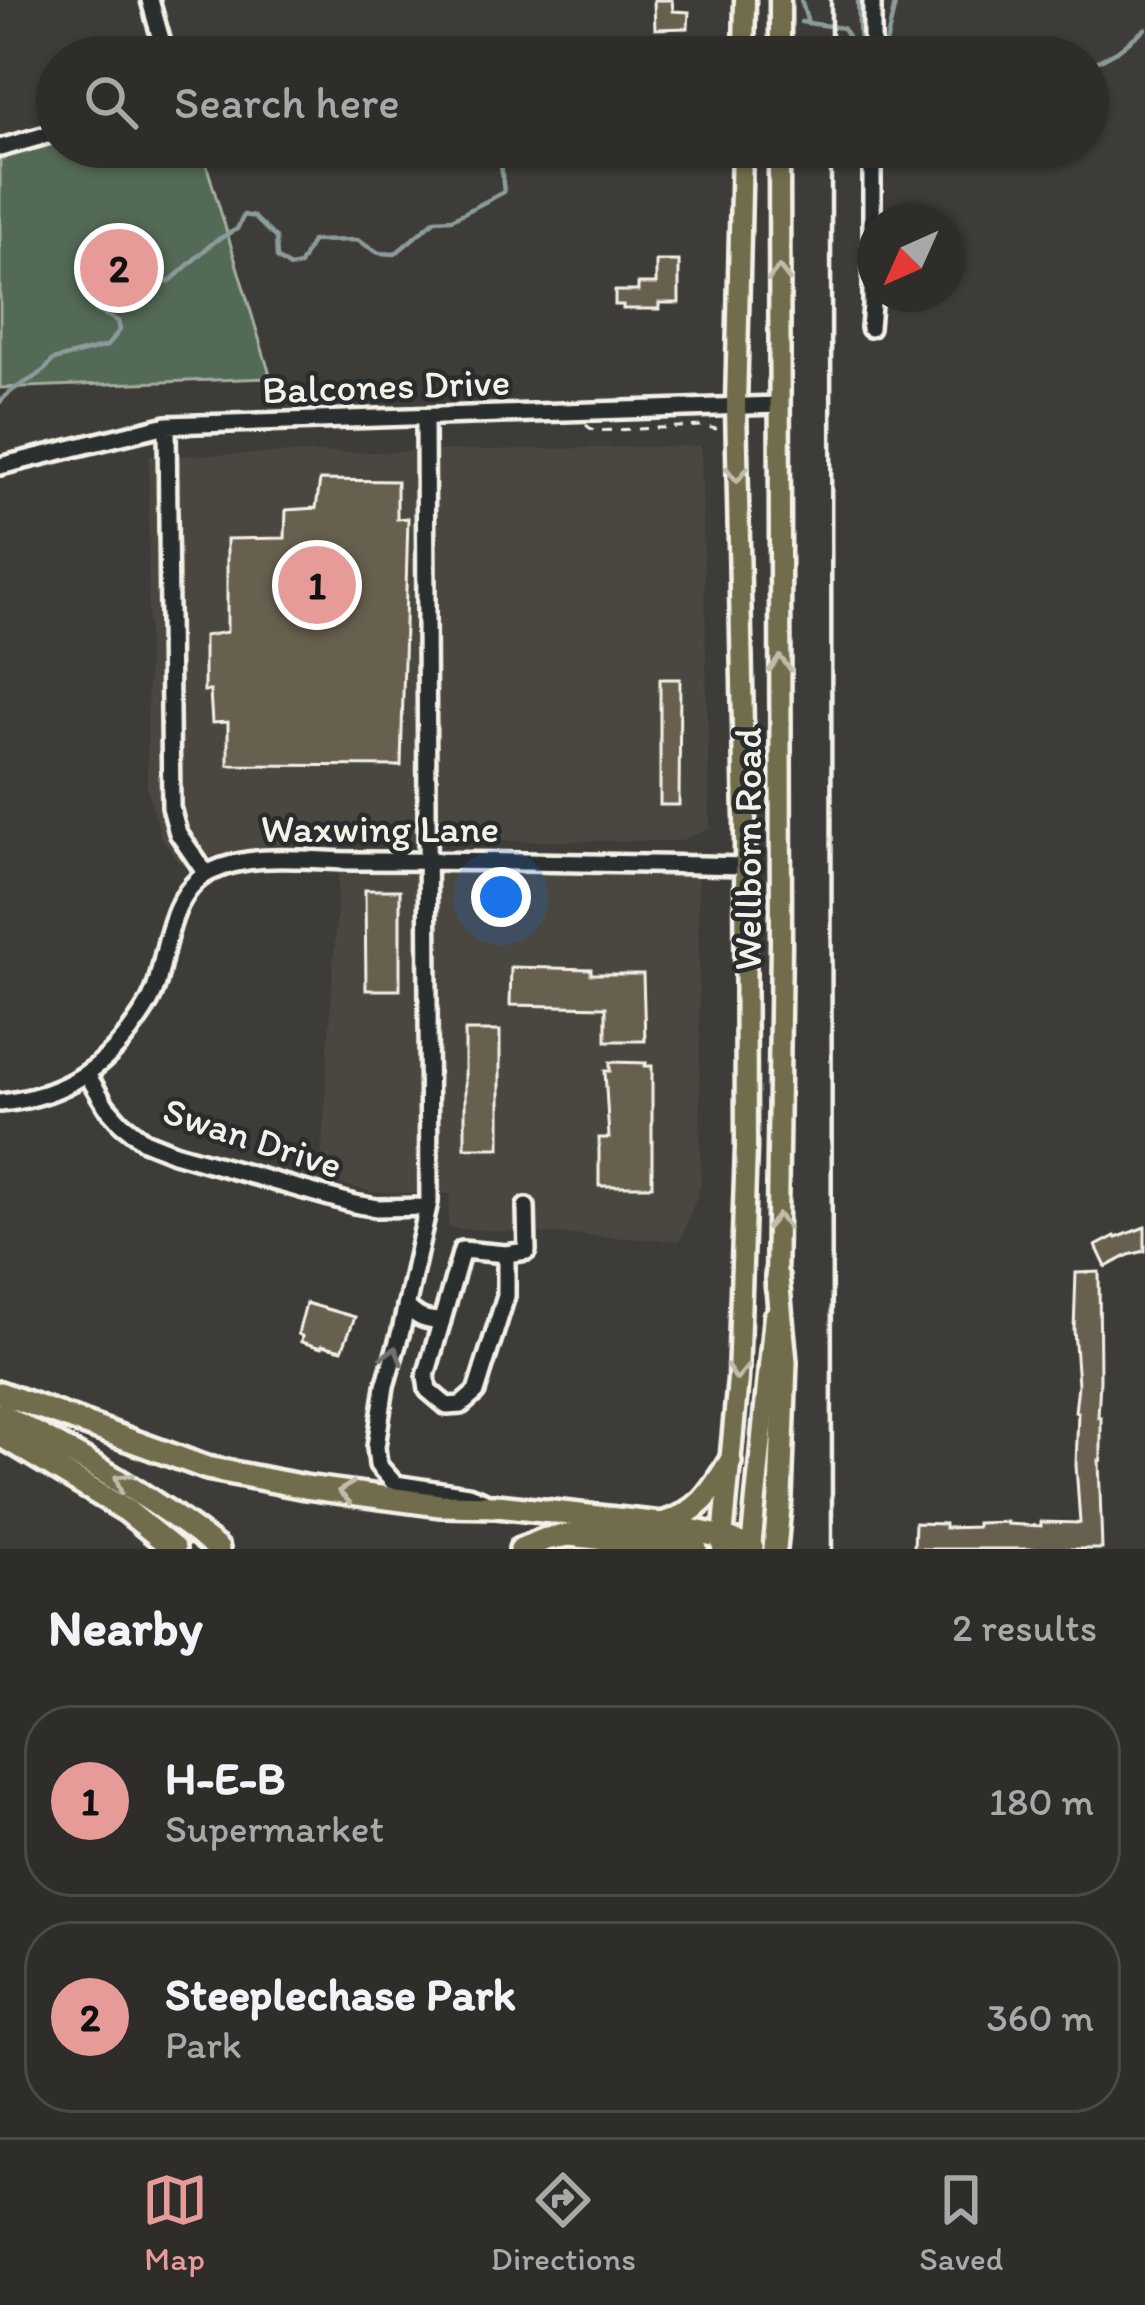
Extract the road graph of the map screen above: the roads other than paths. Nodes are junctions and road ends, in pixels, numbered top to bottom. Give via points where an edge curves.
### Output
1 (150, 0) edge
2 (746, 0) edge
3 (780, 0) edge
4 (872, 0) edge
5 (160, 36) edge
6 (745, 36) edge
7 (780, 36) edge
8 (872, 36) edge
9 (36, 137) edge
10 (1, 143) edge
11 (742, 168) edge
12 (779, 168) edge
13 (872, 168) edge
14 (870, 328) dead end
15 (778, 405) junction
16 (736, 406) junction
17 (425, 418) junction
18 (166, 425) junction
19 (0, 466) edge
20 (429, 860) junction
21 (745, 866) junction
22 (206, 874) junction
23 (86, 1074) junction
24 (0, 1103) edge
25 (428, 1207) junction
26 (526, 1207) dead end
27 (506, 1254) junction
28 (777, 1277) junction
29 (404, 1311) junction
30 (442, 1321) junction
31 (0, 1394) edge
32 (0, 1414) edge
33 (0, 1435) edge
34 (730, 1462) junction
35 (497, 1506) junction
36 (127, 1511) junction
37 (662, 1524) junction
38 (722, 1543) edge
39 (752, 1548) edge
40 (165, 1549) edge
41 (174, 1549) edge
42 (218, 1549) edge
43 (521, 1549) edge
44 (696, 1549) edge
45 (776, 1549) edge

1 - 5 street
2 - 6 main road
3 - 7 main road
4 - 8 street
9 - 10 street
11 - 16 main road, Wellborn Road
15 -> 12 main road, Wellborn Road
13 - 14 street
15 - 16 street, Balcones Drive
28 -> 15 main road, Wellborn Road
16 - 17 street, Balcones Drive
16 -> 21 main road, Wellborn Road
17 - 18 street, Balcones Drive
17 - 20 street
18 - 19 street, Balcones Drive
18 - 22 street via 171,807
20 - 21 street, Waxwing Lane
20 - 22 street, Waxwing Lane via 243,860
20 - 25 street
21 -> 34 main road, Wellborn Road via 746,1148
22 - 23 street via 169,929 148,1005 115,1051
23 - 24 street via 39,1098
23 - 25 street, Swan Drive via 121,1123 174,1154 354,1204
25 - 29 street
26 - 27 street via 527,1251
27 - 30 street via 462,1250
27 - 30 street via 506,1296 476,1392 461,1405 447,1406 428,1390
28 - 39 main road, Wellborn Road
28 - 45 highway via 785,1362
29 - 30 street
35 -> 29 street via 395,1484 378,1465 379,1415
35 -> 31 highway via 395,1499 207,1468
42 -> 32 highway via 102,1468
33 - 36 highway
34 - 37 highway via 698,1507
34 - 38 main road, Wellborn Road
35 - 37 highway
36 - 40 highway
36 - 41 highway
37 - 38 highway
38 - 39 highway
43 - 44 highway via 570,1535

